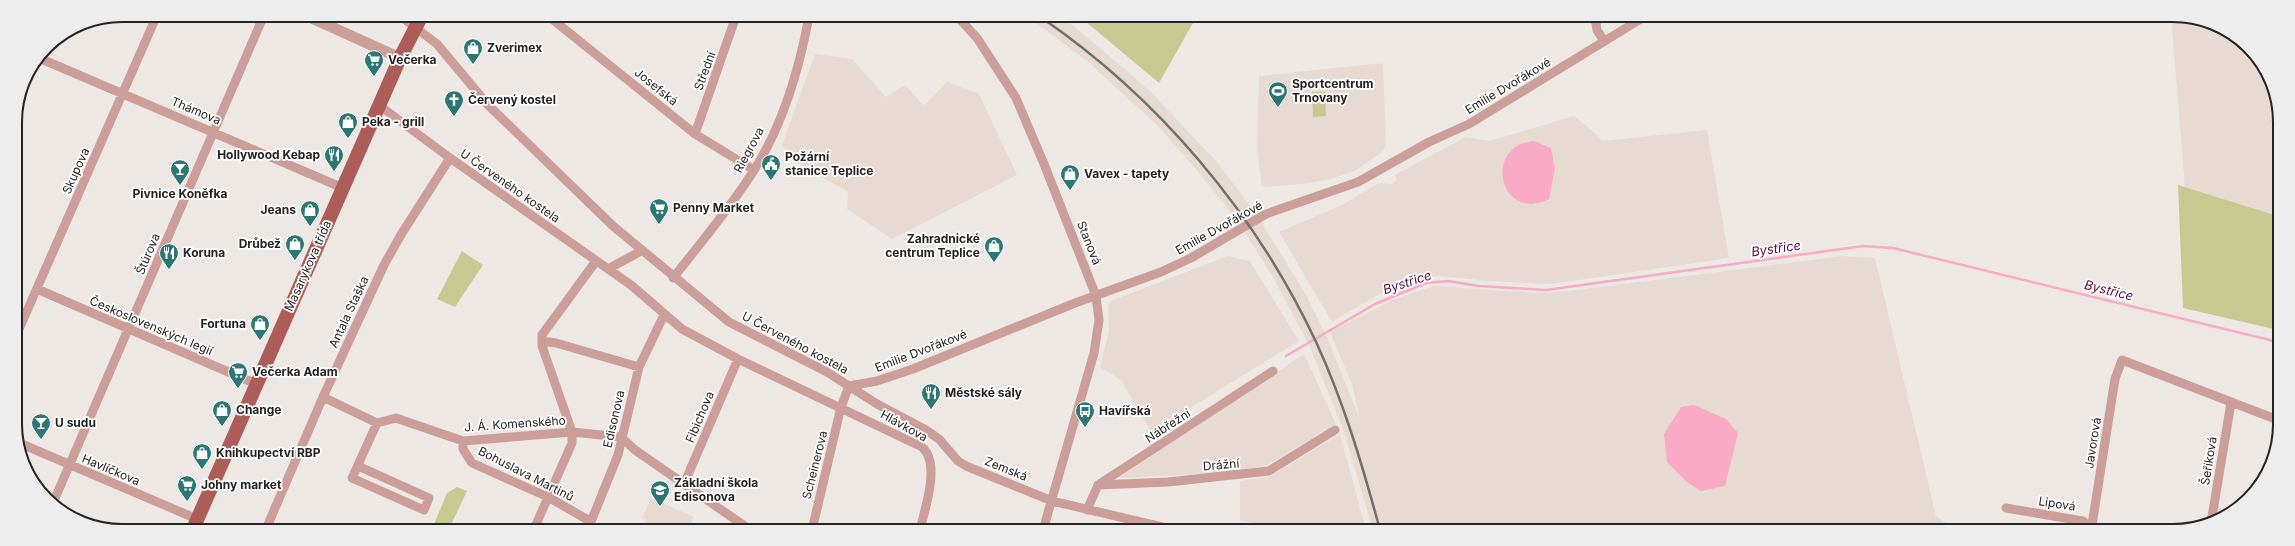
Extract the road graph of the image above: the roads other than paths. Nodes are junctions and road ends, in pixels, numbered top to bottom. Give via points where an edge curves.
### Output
1 (153, 22) edge
2 (261, 22) edge
3 (320, 22) edge
4 (418, 22) edge
5 (419, 22) edge
6 (556, 22) edge
7 (734, 22) edge
8 (809, 22) edge
9 (962, 22) edge
10 (1596, 22) edge
11 (1636, 22) edge
12 (1604, 41) junction
13 (400, 58) junction
14 (44, 60) edge
15 (123, 93) junction
16 (380, 106) junction
17 (214, 132) junction
18 (695, 134) junction
19 (450, 158) junction
20 (754, 170) junction
21 (343, 188) junction
22 (641, 251) junction
23 (596, 261) junction
24 (608, 269) junction
25 (673, 278) junction
26 (37, 289) junction
27 (1096, 296) junction
28 (664, 315) junction
29 (22, 323) edge
30 (128, 330) junction
31 (542, 341) junction
32 (738, 359) junction
33 (639, 367) junction
34 (1274, 371) dead end
35 (256, 384) junction
36 (849, 386) junction
37 (323, 397) junction
38 (2231, 403) junction
39 (841, 407) junction
40 (2273, 418) edge
41 (377, 423) junction
42 (1335, 430) dead end
43 (572, 432) junction
44 (621, 437) junction
45 (463, 441) junction
46 (25, 445) edge
47 (70, 466) junction
48 (358, 466) junction
49 (684, 484) junction
50 (1098, 485) junction
51 (55, 498) edge
52 (548, 498) junction
53 (1052, 501) junction
54 (2006, 508) dead end
55 (1087, 510) junction
56 (2212, 516) edge
57 (190, 524) edge
58 (195, 524) edge
59 (268, 524) edge
60 (536, 524) edge
61 (587, 524) edge
62 (589, 524) edge
63 (741, 524) edge
64 (813, 524) edge
65 (921, 524) edge
66 (1045, 524) edge
67 (1147, 524) edge
68 (2087, 524) edge
69 (2095, 524) edge

1 - 15 street, Skupova
2 - 17 street, Štúrova
3 - 13 street
4 - 13 main road, Masarykova třída
5 - 22 street, U Červeného kostela via 494,111
6 - 18 street, Josefská
7 - 18 street, Střední
8 - 20 street, Riegrova via 782,112
9 - 27 street, Stanová via 977,38 1016,98
10 - 12 street via 1597,30
11 - 12 street, Emilie Dvořákové
12 - 27 street, Emilie Dvořákové via 1469,124 1429,142 1379,172 1351,185 1266,214 1175,266
13 - 16 main road, Masarykova třída
14 - 15 street, Thámova
15 - 17 street, Thámova
15 - 26 street, Skupova
16 - 19 street, U Červeného kostela
16 - 21 main road, Masarykova třída
17 - 21 street, Thámova
17 - 30 street, Štúrova
18 - 20 street, Josefská
19 - 23 street, U Červeného kostela
19 - 37 street, Antala Staška via 384,266
20 - 25 street, Riegrova
21 - 35 main road, Masarykova třída
22 - 24 street
22 - 25 street, U Červeného kostela
23 - 24 street, U Červeného kostela
23 - 31 street via 544,331
24 - 28 street, U Červeného kostela via 638,291
25 - 36 street, U Červeného kostela via 729,322
26 - 29 street, Skupova
26 - 30 street, Československých legií
27 - 36 street, Emilie Dvořákové via 913,369 877,381
27 - 53 street, Stanová via 1099,320 1094,354
28 - 32 street, U Červeného kostela via 682,329
28 - 33 street, Edisonova
30 - 35 street, Československých legií
30 - 47 street, Štúrova
31 - 33 street via 556,342
31 - 43 street
32 - 39 street, U Červeného kostela
32 - 49 street, Fibichova
33 - 44 street, Edisonova
34 - 50 street, Nábřežní
35 - 58 main road, Masarykova třída
36 - 39 street, U Červeného kostela
36 - 53 street, Zemská via 931,432 961,463
37 - 41 street
37 - 59 street, Antala Staška
38 - 40 street
38 - 56 street, Šeříková
38 - 69 street, Javorová via 2122,360 2115,379
39 - 64 street, Scheinerova
39 - 65 street, Hlávkova via 918,444 928,454 932,471
41 - 45 street, J. Á. Komenského via 396,418
41 - 48 street
42 - 50 street, Drážní via 1269,471 1176,481
43 - 44 street, J. Á. Komenského
43 - 45 street, J. Á. Komenského
43 - 52 street via 572,443
44 - 49 street via 635,450
44 - 62 street, Edisonova via 618,455
45 - 52 street, Bohuslava Martinů via 462,449 472,463
46 - 47 street, Havlíčkova
47 - 51 street, Štúrova
47 - 57 street, Havlíčkova
48 - 48 street via 352,478 424,510 429,498
49 - 63 street
50 - 55 street
52 - 60 street
52 - 61 street, Bohuslava Martinů
53 - 55 street, Zemská
53 - 66 street, Stanová
54 - 68 street, Lipová via 2083,521
55 - 67 street, Zemská

